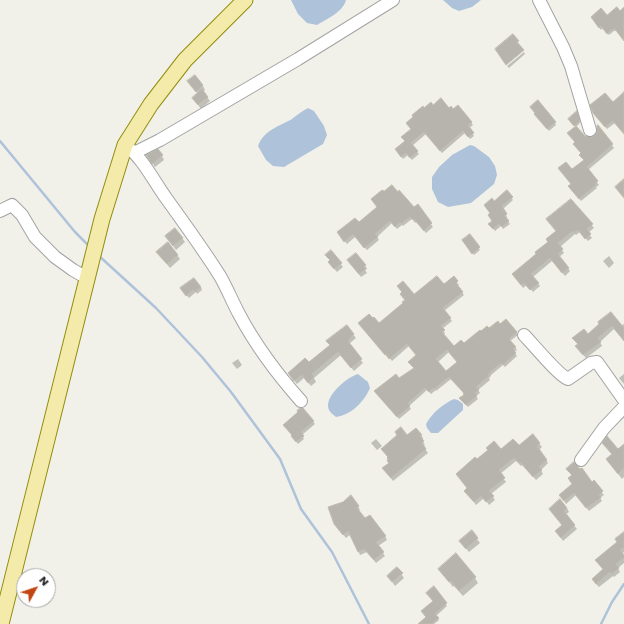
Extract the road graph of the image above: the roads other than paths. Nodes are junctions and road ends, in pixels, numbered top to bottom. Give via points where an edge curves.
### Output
1 (245, 0) edge
2 (393, 0) edge
3 (539, 0) edge
4 (590, 130) dead end
5 (130, 149) junction
6 (0, 211) edge
7 (87, 278) junction
8 (524, 335) dead end
9 (624, 400) edge
10 (301, 401) dead end
11 (624, 407) edge
12 (581, 460) dead end
13 (1, 624) edge

1 - 5 main road via 184,60 151,104
2 - 5 street via 160,140
3 - 4 street via 571,66
5 - 7 main road via 98,234
5 - 10 street via 220,276 258,347
6 - 7 street via 12,205 22,215 35,237 55,257
7 - 13 main road
8 - 9 street via 568,379 591,363 597,362
11 - 12 street via 604,428

